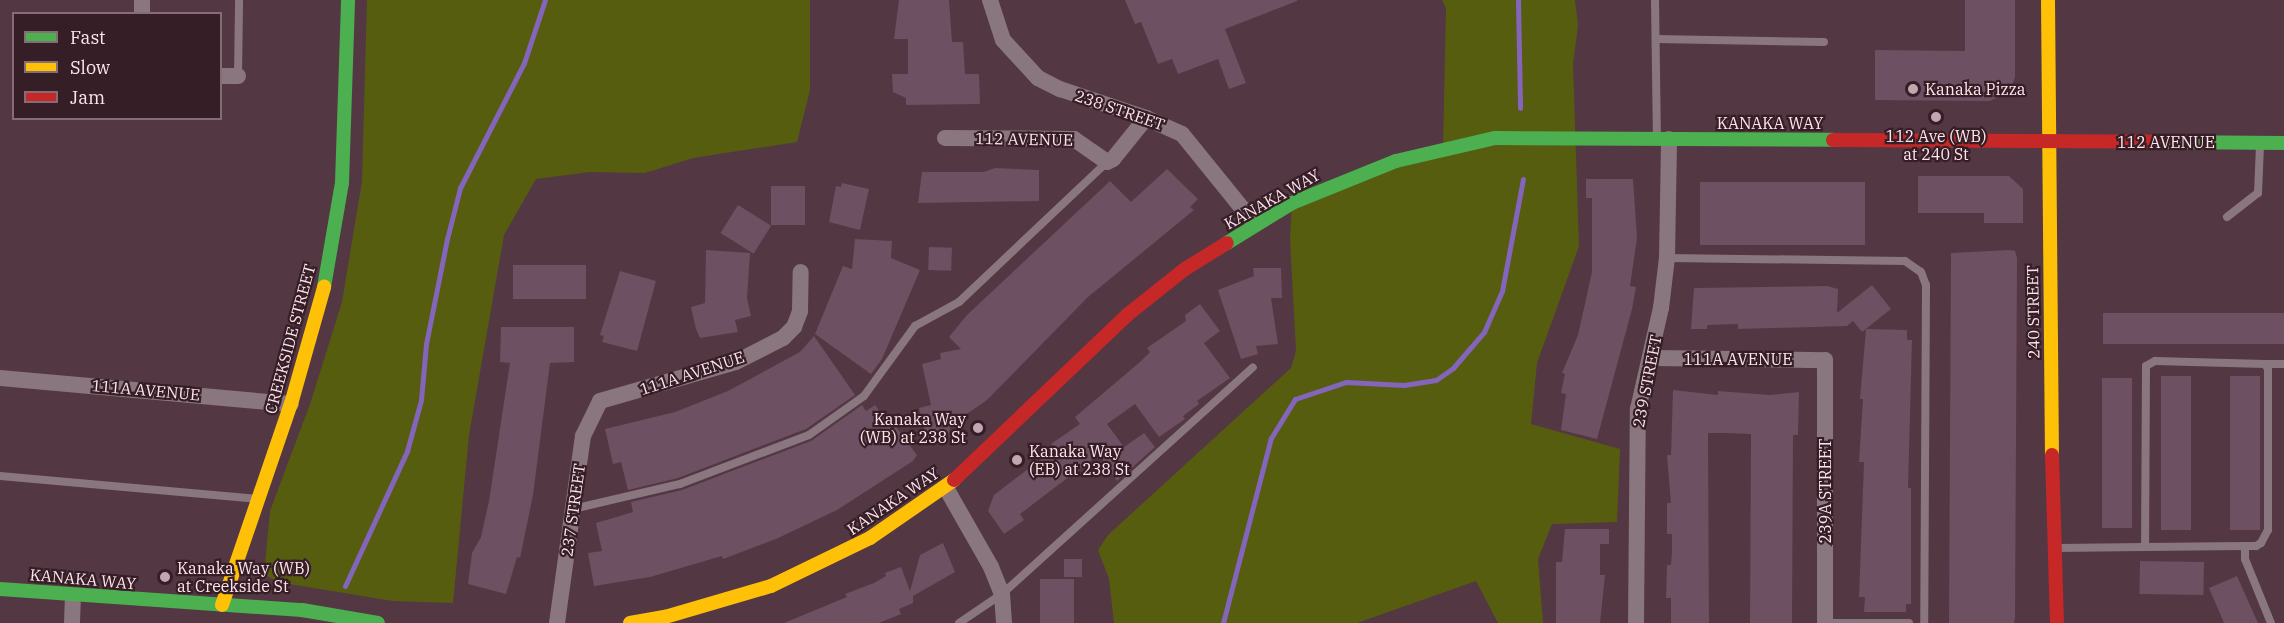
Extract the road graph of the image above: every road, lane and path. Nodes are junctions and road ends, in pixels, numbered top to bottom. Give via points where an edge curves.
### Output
1 (239, 0) edge
2 (348, 0) edge
3 (990, 0) edge
4 (1655, 0) edge
5 (2048, 0) edge
6 (1656, 39) junction
7 (1824, 42) dead end
8 (222, 76) edge
9 (238, 76) joint
10 (1146, 118) junction
11 (945, 138) dead end
12 (1663, 139) junction
13 (2048, 140) junction
14 (2260, 142) junction
15 (2284, 143) edge
16 (1107, 162) junction
17 (2227, 217) dead end
18 (1255, 224) junction
19 (1667, 258) junction
20 (801, 272) dead end
21 (1650, 358) junction
22 (1825, 360) joint
23 (2284, 363) edge
24 (2265, 364) junction
25 (1252, 367) dead end
26 (0, 378) edge
27 (600, 401) joint
28 (291, 404) junction
29 (0, 476) edge
30 (946, 488) junction
31 (257, 500) junction
32 (573, 509) junction
33 (2245, 546) junction
34 (2145, 547) junction
35 (2056, 548) junction
36 (0, 589) edge
37 (1002, 594) junction
38 (73, 596) junction
39 (222, 605) junction
40 (1825, 622) edge
41 (72, 623) edge
42 (378, 623) edge
43 (557, 623) edge
44 (630, 623) edge
45 (959, 623) edge
46 (1004, 623) edge
47 (1636, 623) edge
48 (1909, 623) edge
49 (1924, 623) edge
50 (2057, 623) edge
51 (2271, 623) edge

1 - 9 lane
2 - 28 main road, CREEKSIDE STREET via 342,183 322,299
3 - 10 street, 238 STREET via 1003,40 1038,78
4 - 6 lane
5 - 13 main road, 240 STREET
6 - 7 lane
6 - 12 lane
8 - 9 street
10 - 16 street
10 - 18 street, 238 STREET via 1170,127 1191,142
11 - 16 street, 112 AVENUE via 1074,140
12 - 13 main road, KANAKA WAY
12 - 18 main road, KANAKA WAY via 1495,138 1450,146 1351,176
12 - 19 street, 239 STREET
13 - 14 main road, 112 AVENUE
13 - 35 main road, 240 STREET
14 - 15 main road, 112 AVENUE
14 - 17 lane via 2258,193
16 - 32 lane via 959,302 915,326 864,396 809,435 680,484
18 - 30 main road, KANAKA WAY via 1185,269 1127,315
19 - 21 street, 239 STREET
19 - 49 lane via 1905,261 1921,272 1926,285
20 - 27 street, 111A AVENUE via 800,311 794,327 783,338 736,362
21 - 22 street, 111A AVENUE
21 - 47 street, 239 STREET via 1638,409 1636,441
22 - 40 street, 239A STREET
23 - 24 lane
24 - 33 lane via 2268,530 2261,543
24 - 34 lane via 2155,361 2146,366
25 - 37 lane
26 - 28 street, 111A AVENUE
27 - 32 street, 237 STREET via 583,436
28 - 31 main road, CREEKSIDE STREET
29 - 31 lane
30 - 37 street via 981,545
30 - 44 main road, KANAKA WAY via 870,538 771,586 665,617
31 - 39 main road, CREEKSIDE STREET
32 - 43 street, 237 STREET
33 - 34 lane
33 - 51 lane via 2245,559
34 - 35 lane
35 - 50 main road, 240 STREET
36 - 38 main road, KANAKA WAY
37 - 45 lane
37 - 46 street
38 - 39 main road, KANAKA WAY
38 - 41 street
39 - 42 main road, KANAKA WAY via 302,610
40 - 48 lane

